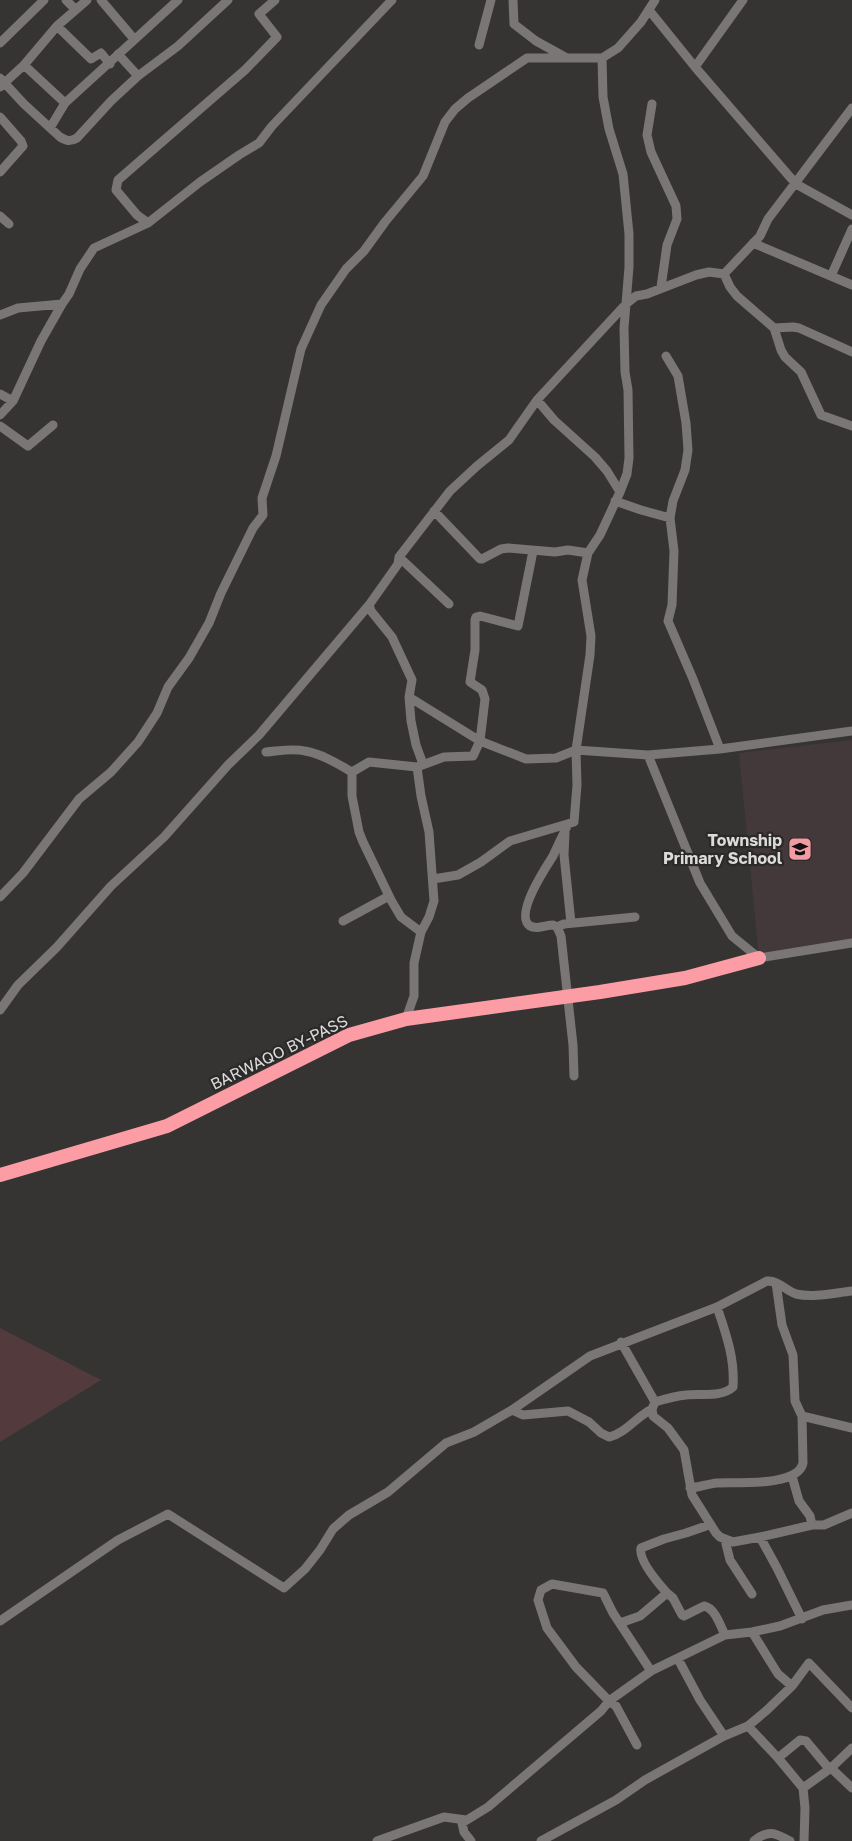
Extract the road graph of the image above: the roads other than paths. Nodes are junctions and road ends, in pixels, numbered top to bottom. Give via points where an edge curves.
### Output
1 (28, 0) edge
2 (44, 0) edge
3 (66, 0) edge
4 (87, 0) edge
5 (101, 0) edge
6 (178, 0) edge
7 (275, 0) edge
8 (491, 0) edge
9 (513, 0) edge
10 (655, 0) edge
11 (743, 0) edge
12 (224, 1) edge
13 (388, 1) edge
14 (36, 7) junction
15 (75, 9) junction
16 (650, 10) junction
17 (57, 26) junction
18 (134, 39) junction
19 (0, 43) edge
20 (479, 44) dead end
21 (118, 54) junction
22 (568, 58) junction
23 (602, 58) junction
24 (24, 64) junction
25 (110, 64) junction
26 (695, 67) junction
27 (138, 76) junction
28 (1, 83) edge
29 (65, 103) junction
30 (652, 104) dead end
31 (852, 108) edge
32 (0, 117) edge
33 (50, 128) junction
34 (0, 172) edge
35 (796, 184) junction
36 (852, 215) edge
37 (0, 216) edge
38 (148, 223) junction
39 (10, 224) dead end
40 (852, 229) edge
41 (753, 243) junction
42 (724, 274) junction
43 (831, 276) junction
44 (852, 285) edge
45 (661, 287) junction
46 (62, 304) junction
47 (626, 304) junction
48 (0, 315) edge
49 (774, 328) junction
50 (852, 352) edge
51 (666, 356) dead end
52 (0, 394) edge
53 (537, 400) junction
54 (13, 401) junction
55 (0, 415) edge
56 (53, 425) dead end
57 (0, 426) edge
58 (852, 426) edge
59 (620, 492) junction
60 (615, 501) junction
61 (434, 511) junction
62 (670, 518) junction
63 (533, 551) junction
64 (588, 553) junction
65 (399, 557) junction
66 (449, 604) dead end
67 (369, 605) junction
68 (409, 697) junction
69 (852, 730) edge
70 (480, 741) junction
71 (720, 749) junction
72 (576, 750) junction
73 (266, 752) dead end
74 (648, 755) junction
75 (420, 766) junction
76 (352, 772) junction
77 (567, 827) junction
78 (433, 879) junction
79 (388, 896) junction
80 (0, 897) edge
81 (635, 916) dead end
82 (342, 921) dead end
83 (571, 923) junction
84 (557, 927) junction
85 (421, 932) junction
86 (852, 943) edge
87 (759, 958) junction
88 (568, 995) junction
89 (0, 1010) edge
90 (406, 1019) junction
91 (574, 1076) dead end
92 (0, 1175) edge
93 (776, 1282) junction
94 (852, 1291) edge
95 (717, 1307) junction
96 (621, 1342) junction
97 (654, 1406) junction
98 (512, 1410) junction
99 (802, 1416) junction
100 (852, 1428) edge
101 (792, 1476) junction
102 (690, 1488) junction
103 (852, 1513) edge
104 (709, 1525) junction
105 (812, 1525) junction
106 (760, 1537) junction
107 (725, 1540) junction
108 (667, 1593) junction
109 (752, 1594) dead end
110 (852, 1605) edge
111 (802, 1619) junction
112 (0, 1621) edge
113 (620, 1623) junction
114 (752, 1632) junction
115 (725, 1635) junction
116 (678, 1659) junction
117 (651, 1671) junction
118 (792, 1686) junction
119 (609, 1701) junction
120 (852, 1708) edge
121 (748, 1726) junction
122 (724, 1736) junction
123 (637, 1745) dead end
124 (852, 1748) edge
125 (778, 1758) junction
126 (831, 1768) junction
127 (803, 1788) junction
128 (852, 1788) edge
129 (466, 1820) junction
130 (377, 1841) edge
131 (471, 1841) edge
132 (541, 1841) edge
133 (754, 1841) edge
134 (790, 1841) edge
135 (804, 1841) edge

1 - 14 street
2 - 14 street
3 - 15 street
4 - 15 street
5 - 18 street
6 - 18 street
7 - 38 street via 259,14 277,37 245,70 118,180 116,190
8 - 20 street
9 - 22 street via 514,24 536,41
10 - 16 street
11 - 26 street
12 - 27 street via 178,46
13 - 38 street via 258,143 200,182
14 - 19 street
15 - 17 street
16 - 23 street via 618,48
16 - 26 street
17 - 24 street
17 - 25 street via 91,60 101,53
18 - 21 street
21 - 25 street
21 - 27 street
22 - 23 street
22 - 80 street via 527,58 455,109 445,122 423,176 333,286 301,349 276,456 262,498 263,515 253,528 209,623 138,742 79,800 23,873
23 - 47 street via 603,97 608,129 623,174 629,234
24 - 28 street
24 - 29 street
25 - 29 street
26 - 35 street
27 - 33 street via 73,140 66,141
28 - 33 street
29 - 33 street
30 - 45 street via 647,135 651,152 676,206 677,218 667,246
31 - 35 street
32 - 34 street via 23,146
35 - 36 street
35 - 41 street
37 - 39 street
38 - 46 street via 94,248
40 - 43 street
41 - 42 street
41 - 43 street
42 - 45 street via 709,272
42 - 49 street via 737,296
43 - 44 street
45 - 47 street via 636,296
46 - 48 street via 18,308
46 - 54 street
47 - 53 street
47 - 59 street via 624,372 628,390 629,458
49 - 50 street via 799,328
49 - 58 street via 781,350 801,372 822,415
51 - 62 street via 678,376 688,450
52 - 54 street
53 - 59 street via 595,457
53 - 61 street via 509,440 450,491
54 - 55 street
56 - 57 street via 28,446
59 - 60 street
60 - 62 street
60 - 64 street
61 - 63 street via 480,559 501,549
61 - 65 street
62 - 71 street via 674,552 672,605 668,621
63 - 64 street
63 - 70 street via 518,626 476,616 470,682 482,690 484,699
64 - 72 street via 582,580 590,655
65 - 66 street
65 - 67 street via 398,564
67 - 68 street via 392,637 412,680
67 - 89 street via 259,735 164,837 111,886 18,985
68 - 70 street
68 - 75 street
69 - 71 street
70 - 72 street via 526,759 556,758
70 - 75 street via 473,756 453,756
71 - 74 street
72 - 74 street
72 - 77 street via 574,822
73 - 76 street via 306,751
74 - 87 street via 700,883 732,936
75 - 76 street via 369,762
75 - 78 street
76 - 79 street via 352,796 359,832
77 - 78 street via 536,832 510,841 458,875
77 - 83 street via 564,855
77 - 84 street via 532,893 525,914 530,926
78 - 85 street via 434,901
79 - 82 street
79 - 85 street via 401,917
81 - 83 street
83 - 84 street
84 - 88 street via 561,936
85 - 90 street via 415,956 414,996
86 - 87 street
87 - 88 highway, BARWAQO BY-PASS via 685,978
88 - 90 highway, BARWAQO BY-PASS
88 - 91 street
90 - 92 highway, BARWAQO BY-PASS via 349,1035 167,1126
93 - 94 street via 800,1294
93 - 95 street via 767,1281
93 - 99 street via 782,1325 794,1355 795,1401
95 - 96 street
95 - 97 street via 730,1348 733,1387 715,1394 680,1396
96 - 97 street
96 - 98 street via 590,1356
97 - 98 street via 621,1432 608,1437 589,1422 568,1412 524,1415
97 - 102 street via 653,1416 668,1428 684,1450
98 - 112 street via 474,1432 446,1443 388,1492 349,1516 333,1529 305,1569 284,1588 168,1514 118,1540
99 - 100 street
99 - 101 street via 803,1466
101 - 102 street
101 - 105 street via 799,1500
102 - 104 street
103 - 105 street via 824,1525
104 - 107 street
104 - 108 street via 640,1548 648,1569
105 - 106 street
106 - 107 street via 733,1542
106 - 111 street
107 - 109 street via 730,1560
108 - 113 street via 640,1616
108 - 115 street via 684,1616 708,1606
110 - 111 street via 832,1608
111 - 114 street
113 - 117 street
113 - 119 street via 604,1594 552,1584 541,1590 538,1600 547,1628 576,1667
114 - 115 street
114 - 118 street via 778,1674
115 - 116 street
116 - 117 street
116 - 122 street
117 - 119 street
118 - 120 street via 809,1663
118 - 121 street
119 - 123 street via 616,1706
119 - 129 street via 488,1807
121 - 122 street
121 - 125 street
122 - 132 street
124 - 126 street
125 - 126 street via 800,1740 806,1741
125 - 127 street
126 - 127 street
126 - 128 street
127 - 135 street via 806,1808
129 - 130 street via 444,1817
129 - 131 street via 462,1824
133 - 134 street via 771,1833

